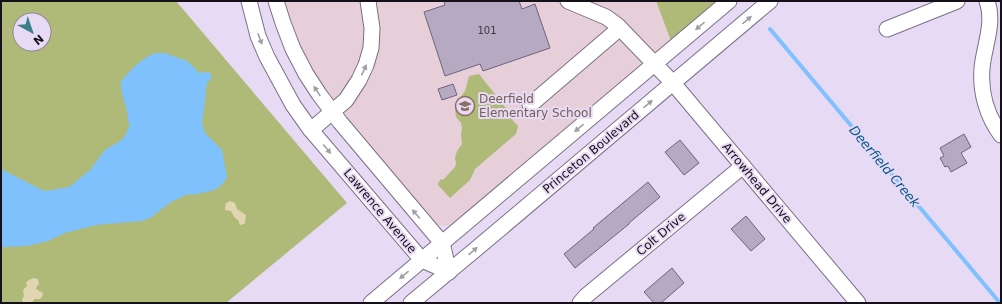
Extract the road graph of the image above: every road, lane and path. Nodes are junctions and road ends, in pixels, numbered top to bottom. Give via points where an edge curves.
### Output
1 (249, 1) edge
2 (276, 1) edge
3 (368, 1) edge
4 (568, 1) edge
5 (729, 1) edge
6 (770, 1) edge
7 (957, 1) edge
8 (987, 1) edge
9 (596, 7) edge
10 (620, 28) junction
11 (887, 29) dead end
12 (655, 64) junction
13 (673, 83) junction
14 (530, 105) dead end
15 (332, 112) junction
16 (311, 130) junction
17 (1001, 135) edge
18 (743, 166) junction
19 (442, 243) junction
20 (422, 260) junction
21 (448, 272) junction
22 (371, 303) edge
23 (411, 303) edge
24 (580, 303) edge
25 (858, 303) edge

1 -> 16 street, Lawrence Avenue via 258,36 267,57 293,105
15 -> 2 street via 306,74 293,49
15 -> 3 street via 346,100 366,65 371,48 372,28
4 - 9 street, Arrowhead Drive
5 -> 12 street
13 -> 6 street, Princeton Boulevard
7 - 11 street
8 - 17 street via 990,18 982,80 986,106
9 - 10 street, Arrowhead Drive
10 - 12 street, Arrowhead Drive
10 - 14 street
12 - 13 street, Arrowhead Drive
12 -> 19 street
13 - 18 street, Arrowhead Drive
21 -> 13 street, Princeton Boulevard
15 - 16 street
19 -> 15 street
16 -> 20 street, Lawrence Avenue
18 - 24 street, Colt Drive
18 - 25 street, Arrowhead Drive
19 - 20 street
19 - 21 street
20 - 21 street, Lawrence Avenue
20 -> 22 street
21 - 23 street, Princeton Boulevard

